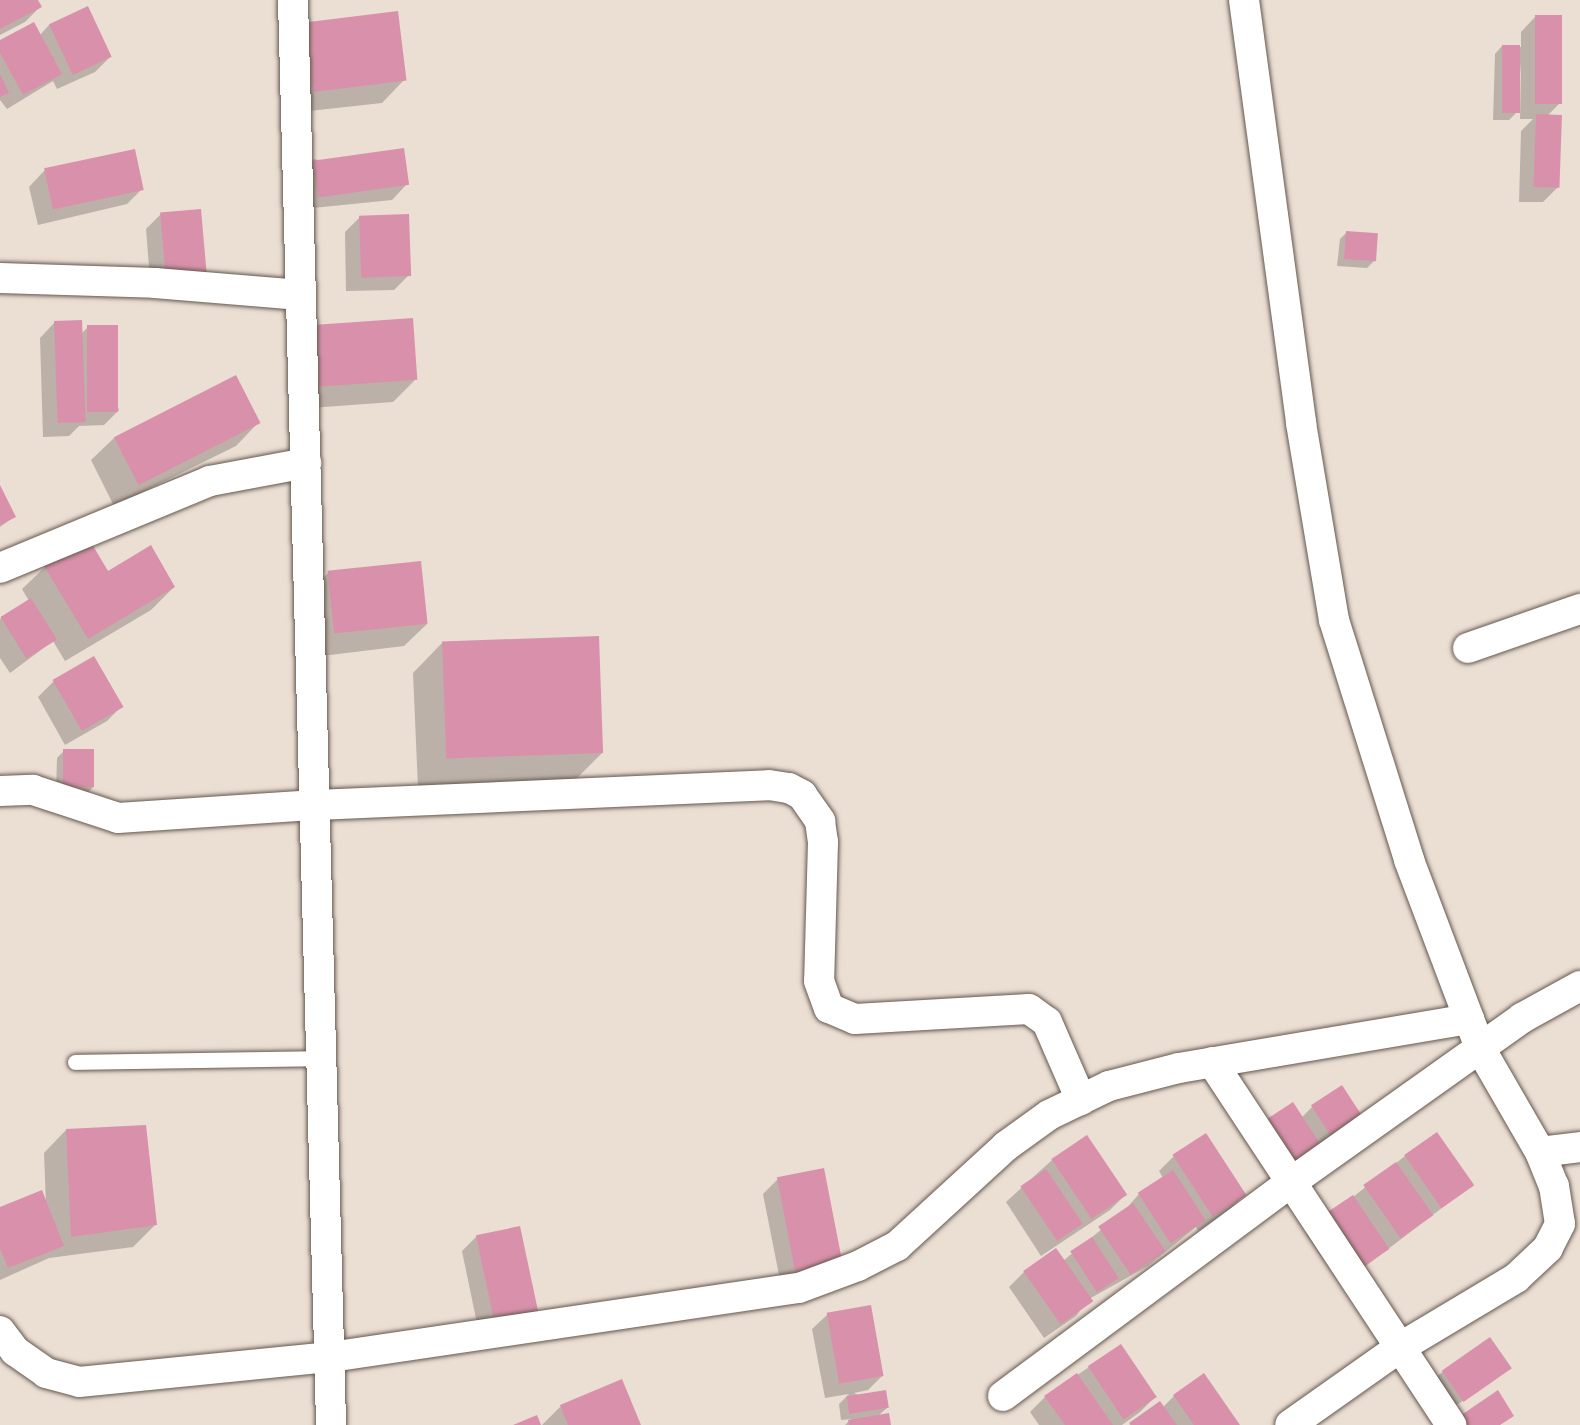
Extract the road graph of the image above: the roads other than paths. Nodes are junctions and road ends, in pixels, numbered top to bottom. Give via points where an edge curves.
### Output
1 (293, 0) edge
2 (1244, 0) edge
3 (0, 278) edge
4 (301, 295) junction
5 (306, 463) junction
6 (0, 568) edge
7 (1580, 609) edge
8 (1468, 648) dead end
9 (0, 791) edge
10 (316, 805) junction
11 (1580, 986) edge
12 (1469, 1019) junction
13 (1480, 1048) junction
14 (323, 1058) junction
15 (75, 1062) dead end
16 (1212, 1062) junction
17 (1080, 1100) junction
18 (1580, 1147) edge
19 (1540, 1152) junction
20 (1290, 1183) junction
21 (0, 1331) edge
22 (1400, 1348) junction
23 (331, 1357) junction
24 (1003, 1396) dead end
25 (331, 1425) edge
26 (1290, 1425) edge
27 (1451, 1425) edge

1 - 4 street
2 - 12 street via 1301,423 1334,620 1409,860
3 - 4 street via 155,283
4 - 5 street
5 - 6 street via 210,481
5 - 10 street
7 - 8 street
9 - 10 street via 33,790 118,818
10 - 14 street
10 - 17 street via 769,785 789,788 802,795 820,821 824,842 819,981 829,1008 855,1019 1029,1009 1047,1022
11 - 13 street via 1522,1018
12 - 13 street
12 - 16 street
13 - 19 street
13 - 20 street
14 - 15 lane
14 - 23 street
16 - 17 street via 1109,1086
16 - 20 street
17 - 23 street via 1049,1115 1006,1146 897,1246 858,1266 799,1288
18 - 19 street
19 - 22 street via 1554,1186 1560,1224 1548,1248 1516,1278
20 - 22 street
20 - 24 street
21 - 23 street via 15,1351 46,1373 79,1382
22 - 26 street
22 - 27 street
23 - 25 street

